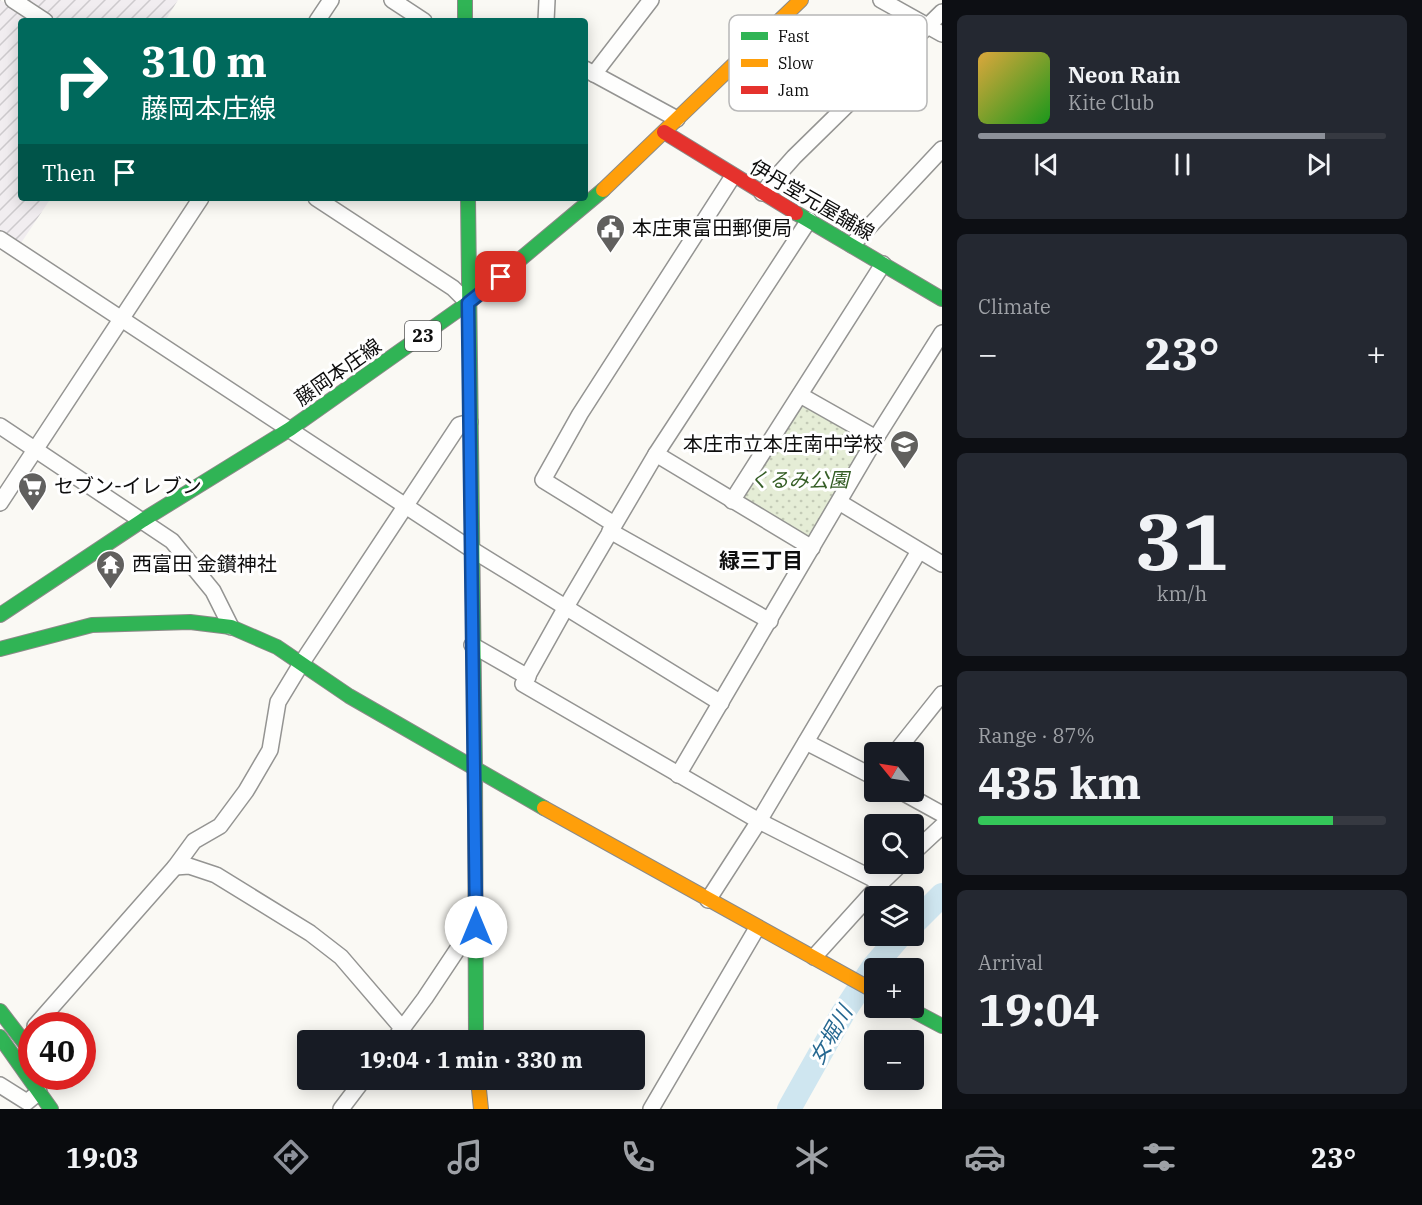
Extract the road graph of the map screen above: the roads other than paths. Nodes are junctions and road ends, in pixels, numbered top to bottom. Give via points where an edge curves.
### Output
1 (13, 0) edge
2 (330, 0) edge
3 (392, 0) edge
4 (465, 0) edge
5 (547, 0) edge
6 (651, 0) edge
7 (801, 0) edge
8 (881, 0) edge
9 (942, 12) edge
10 (785, 15) edge
11 (908, 15) edge
12 (40, 18) edge
13 (319, 18) edge
14 (415, 18) edge
15 (465, 18) edge
16 (546, 18) edge
17 (928, 26) joint
18 (942, 34) edge
19 (729, 69) edge
20 (590, 72) edge
21 (841, 111) edge
22 (677, 119) junction
23 (664, 132) junction
24 (942, 149) edge
25 (733, 176) junction
26 (762, 193) junction
27 (199, 201) edge
28 (468, 201) edge
29 (334, 203) edge
30 (809, 220) junction
31 (0, 239) edge
32 (852, 246) junction
33 (883, 264) junction
34 (942, 299) edge
35 (468, 303) junction
36 (120, 318) junction
37 (942, 333) edge
38 (800, 395) junction
39 (470, 422) junction
40 (0, 426) edge
41 (290, 429) junction
42 (876, 438) junction
43 (35, 449) junction
44 (656, 454) junction
45 (732, 501) junction
46 (839, 502) junction
47 (0, 503) edge
48 (406, 507) junction
49 (143, 520) junction
50 (612, 528) junction
51 (812, 548) junction
52 (471, 549) junction
53 (920, 551) junction
54 (942, 564) edge
55 (566, 607) junction
56 (0, 615) edge
57 (770, 621) junction
58 (231, 627) junction
59 (472, 645) junction
60 (0, 649) edge
61 (301, 664) junction
62 (528, 677) junction
63 (942, 694) edge
64 (721, 703) junction
65 (806, 742) junction
66 (904, 742) edge
67 (475, 769) junction
68 (864, 772) edge
69 (678, 775) junction
70 (920, 802) edge
71 (942, 814) edge
72 (759, 820) junction
73 (942, 826) edge
74 (924, 843) edge
75 (176, 867) junction
76 (890, 874) edge
77 (881, 883) junction
78 (708, 900) junction
79 (757, 928) junction
80 (476, 939) junction
81 (814, 957) junction
82 (864, 985) edge
83 (0, 1011) edge
84 (47, 1012) edge
85 (924, 1016) edge
86 (942, 1026) edge
87 (402, 1028) joint
88 (18, 1030) edge
89 (476, 1030) edge
90 (0, 1037) edge
91 (0, 1085) edge
92 (355, 1090) edge
93 (479, 1090) edge
94 (39, 1092) junction
95 (51, 1109) edge
96 (341, 1109) edge
97 (481, 1109) edge
98 (651, 1109) edge

1 - 12 street
2 - 13 street
3 - 14 street
4 - 15 main road
5 - 16 street
6 - 20 street
7 - 10 main road, 藤岡本庄線 / 23
8 - 11 street
9 - 17 street
17 - 18 street
19 - 22 main road, 藤岡本庄線 / 23
20 - 22 street
21 - 26 street
22 - 23 main road, 藤岡本庄線 / 23
23 - 25 main road, 伊丹堂元屋舗線
23 - 35 main road, 藤岡本庄線 / 23 via 606,188
24 - 32 street
25 - 26 main road, 伊丹堂元屋舗線
25 - 50 street via 580,414 543,480
26 - 30 main road, 伊丹堂元屋舗線
27 - 36 street
28 - 35 main road
29 - 35 street via 453,288
30 - 32 main road, 伊丹堂元屋舗線
30 - 44 street
31 - 36 street
32 - 33 main road, 伊丹堂元屋舗線
33 - 34 main road, 伊丹堂元屋舗線
33 - 38 street
35 - 39 main road
35 - 41 main road, 藤岡本庄線 / 23
36 - 41 street
36 - 43 street
37 - 42 street
38 - 42 street
38 - 45 street
39 - 48 street via 459,425
39 - 52 main road
40 - 43 street
41 - 48 street
41 - 49 main road, 藤岡本庄線 / 23
42 - 46 street
43 - 47 street
43 - 49 street
44 - 45 street
44 - 50 street
45 - 51 street
46 - 51 street
46 - 53 street
48 - 52 street
48 - 61 street
49 - 56 main road, 藤岡本庄線 / 23
49 - 58 street via 190,562 213,591
50 - 55 street
50 - 57 street
51 - 57 street
52 - 55 street
52 - 59 main road
53 - 54 street
53 - 65 street
55 - 62 street
55 - 64 street
57 - 64 street
58 - 60 main road via 190,622 92,625
58 - 61 main road via 277,647
59 - 62 street
59 - 67 main road
61 - 67 main road
61 - 75 street via 278,702 270,750 246,791 220,826 194,841
62 - 69 street via 523,684
63 - 66 street
64 - 69 street
65 - 68 street
65 - 72 street
67 - 78 main road
67 - 80 main road
69 - 72 street
70 - 71 street
72 - 77 street
72 - 78 street
73 - 74 street
75 - 84 street
75 - 87 street via 189,866 216,875 310,933 341,957
76 - 77 street
77 - 81 street
78 - 79 main road
79 - 81 main road
79 - 98 street
80 - 87 street via 459,947
80 - 89 main road
81 - 82 main road
83 - 88 main road
85 - 86 main road
90 - 94 main road
91 - 94 street via 27,1102
92 - 96 street
93 - 97 main road
94 - 95 main road

